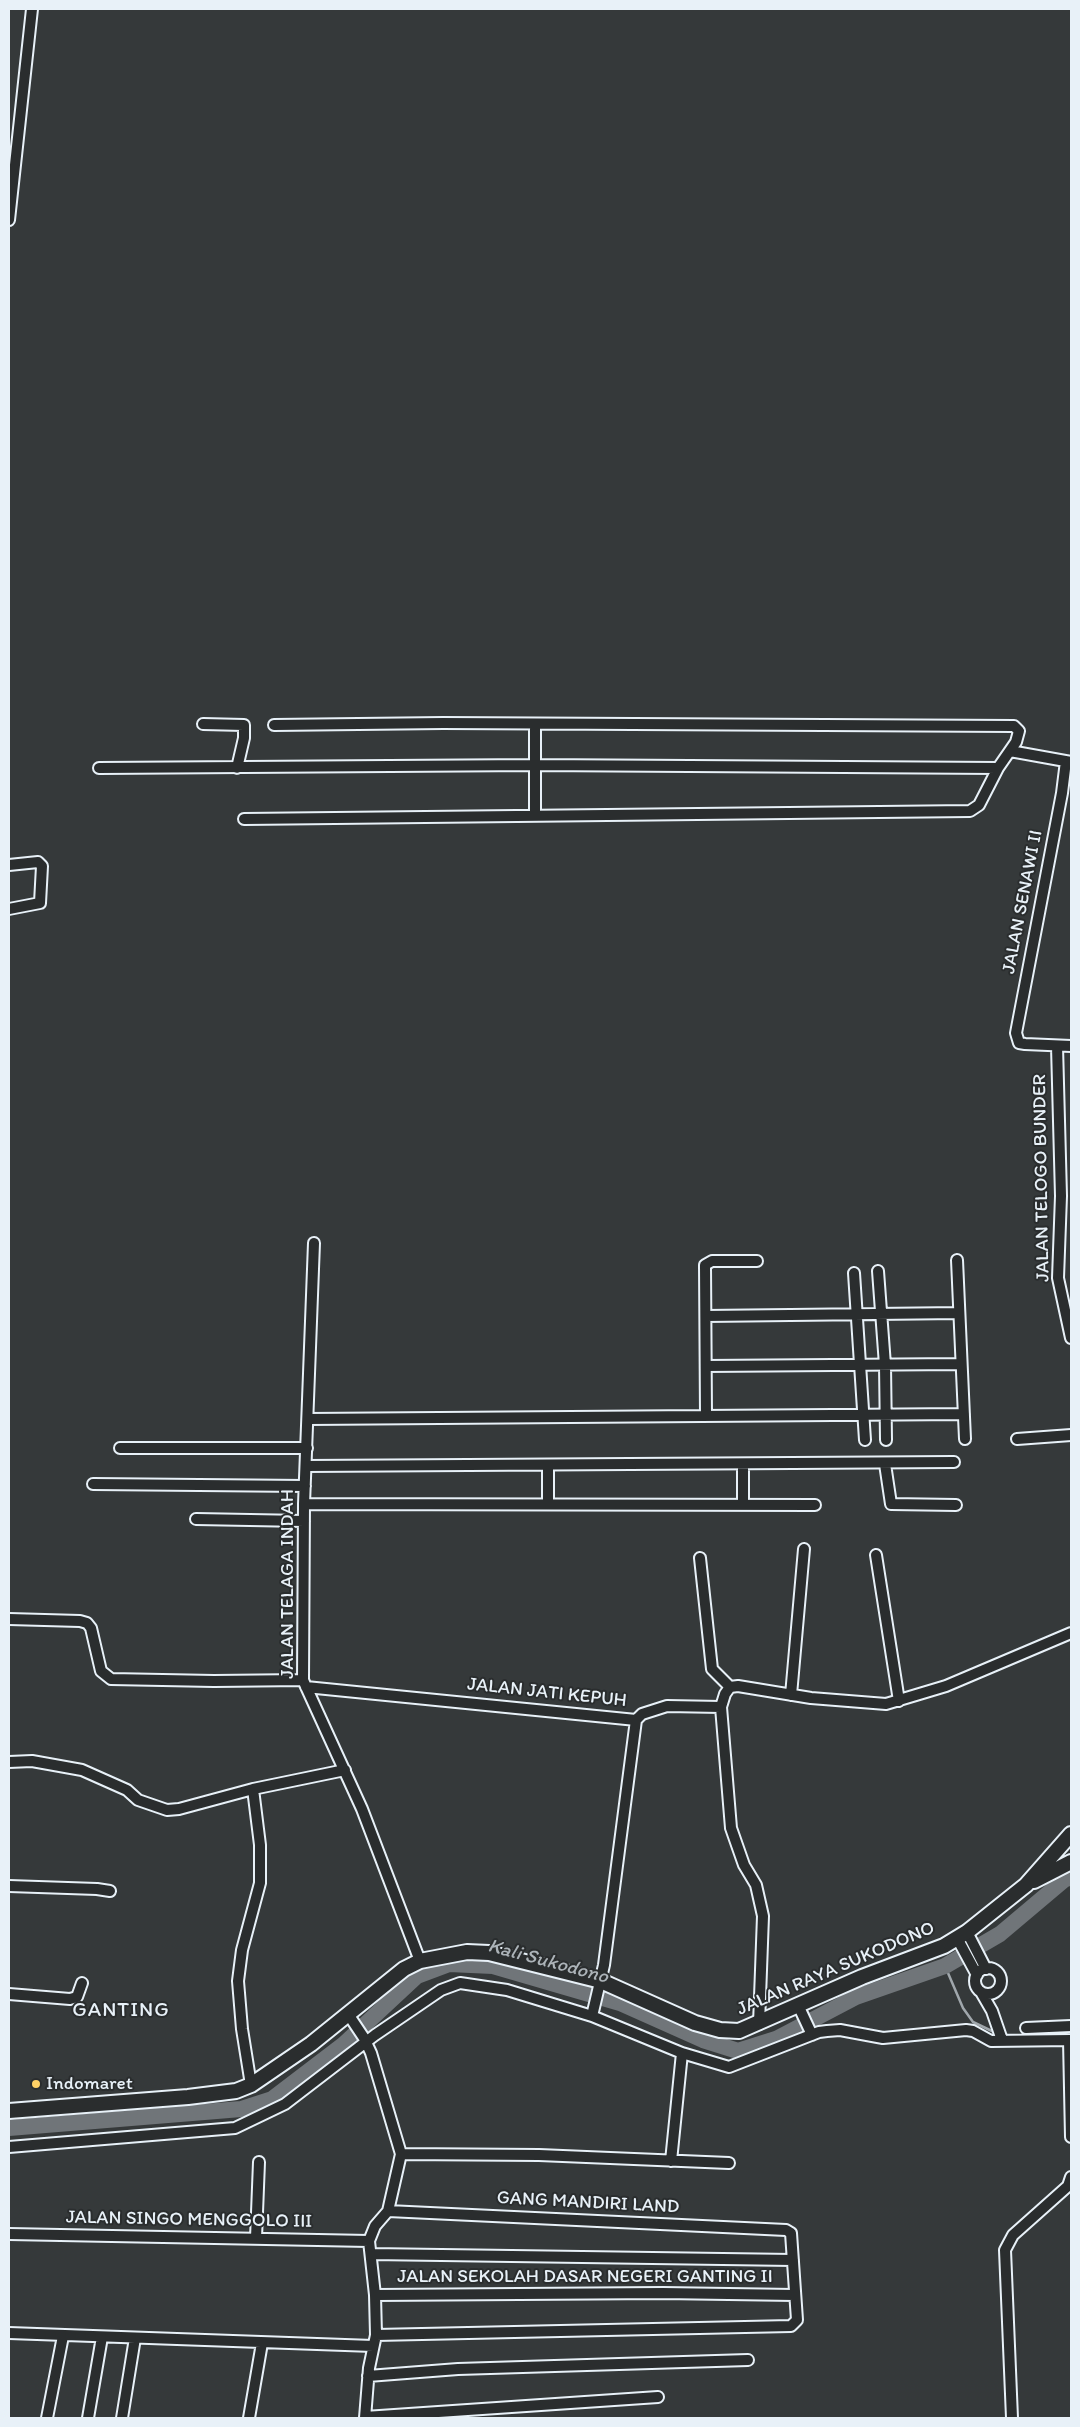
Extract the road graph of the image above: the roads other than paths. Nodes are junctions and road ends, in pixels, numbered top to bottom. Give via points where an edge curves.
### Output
1 (32, 9) edge
2 (9, 220) edge
3 (202, 724) dead end
4 (535, 724) junction
5 (274, 725) dead end
6 (1010, 751) junction
7 (1068, 762) edge
8 (535, 765) junction
9 (99, 768) dead end
10 (242, 768) junction
11 (998, 768) junction
12 (536, 816) junction
13 (244, 819) dead end
14 (9, 865) edge
15 (9, 908) edge
16 (1057, 1046) junction
17 (1071, 1046) edge
18 (314, 1243) dead end
19 (957, 1260) dead end
20 (757, 1261) dead end
21 (878, 1271) dead end
22 (854, 1273) dead end
23 (959, 1313) junction
24 (856, 1315) junction
25 (880, 1315) junction
26 (706, 1316) junction
27 (1071, 1338) edge
28 (960, 1364) junction
29 (885, 1365) junction
30 (706, 1366) junction
31 (860, 1366) junction
32 (964, 1414) junction
33 (863, 1415) junction
34 (886, 1415) junction
35 (706, 1416) junction
36 (308, 1419) junction
37 (1071, 1435) edge
38 (1017, 1438) dead end
39 (965, 1439) dead end
40 (865, 1440) dead end
41 (886, 1440) dead end
42 (120, 1448) dead end
43 (307, 1448) junction
44 (954, 1462) dead end
45 (743, 1464) junction
46 (885, 1464) junction
47 (548, 1465) junction
48 (306, 1466) junction
49 (93, 1484) dead end
50 (305, 1486) junction
51 (304, 1504) junction
52 (548, 1504) junction
53 (743, 1505) junction
54 (814, 1505) dead end
55 (956, 1505) dead end
56 (196, 1519) dead end
57 (300, 1521) junction
58 (804, 1549) dead end
59 (876, 1555) dead end
60 (700, 1558) dead end
61 (9, 1618) edge
62 (1071, 1634) edge
63 (304, 1683) junction
64 (730, 1687) junction
65 (791, 1695) junction
66 (898, 1701) junction
67 (721, 1707) junction
68 (636, 1720) junction
69 (9, 1762) edge
70 (345, 1770) junction
71 (253, 1789) junction
72 (1071, 1834) edge
73 (1060, 1847) junction
74 (1070, 1863) edge
75 (1026, 1885) junction
76 (9, 1886) edge
77 (110, 1891) dead end
78 (963, 1937) junction
79 (420, 1961) junction
80 (986, 1969) junction
81 (977, 1975) junction
82 (82, 1984) dead end
83 (600, 1984) junction
84 (996, 1991) junction
85 (981, 1992) junction
86 (9, 1994) edge
87 (799, 2007) junction
88 (992, 2011) junction
89 (593, 2013) junction
90 (350, 2015) junction
91 (760, 2024) junction
92 (1071, 2026) edge
93 (811, 2031) junction
94 (1034, 2033) junction
95 (1002, 2039) junction
96 (365, 2040) junction
97 (1070, 2040) edge
98 (682, 2053) junction
99 (251, 2085) junction
100 (9, 2111) edge
101 (1071, 2137) edge
102 (9, 2147) edge
103 (401, 2154) junction
104 (671, 2161) junction
105 (259, 2162) dead end
106 (729, 2163) dead end
107 (1070, 2183) edge
108 (388, 2211) junction
109 (9, 2234) edge
110 (256, 2238) junction
111 (369, 2241) junction
112 (371, 2254) junction
113 (793, 2260) junction
114 (375, 2295) junction
115 (794, 2295) junction
116 (9, 2334) edge
117 (376, 2334) junction
118 (63, 2336) junction
119 (102, 2337) junction
120 (135, 2338) junction
121 (262, 2343) junction
122 (373, 2346) junction
123 (748, 2360) dead end
124 (368, 2376) junction
125 (658, 2397) dead end
126 (47, 2418) edge
127 (88, 2418) edge
128 (122, 2418) edge
129 (249, 2418) edge
130 (365, 2418) edge
131 (1012, 2418) edge

1 - 2 street
3 - 10 street via 244,725
4 - 5 street
4 - 6 street via 1014,726 1019,736
4 - 8 street
6 - 7 street
6 - 11 street
7 - 16 street, JALAN SENAWI II via 1016,1033 1020,1043
8 - 10 street
8 - 11 street
8 - 12 street
9 - 10 street
11 - 12 street via 979,805 970,811
12 - 13 street
14 - 15 street via 38,862 42,866 40,903
16 - 17 street
16 - 27 street, JALAN TELOGO BUNDER via 1061,1196 1058,1278
18 - 36 street, JALAN TELAGA INDAH
19 - 23 street
20 - 26 street via 705,1263
21 - 25 street
22 - 24 street
23 - 25 street
23 - 28 street
24 - 25 street
24 - 26 street
24 - 31 street
25 - 29 street
26 - 30 street
28 - 29 street
28 - 32 street
29 - 31 street
29 - 34 street
30 - 31 street
30 - 35 street
31 - 33 street
32 - 34 street
32 - 39 street
33 - 34 street
33 - 35 street
33 - 40 street
34 - 41 street
35 - 36 street
36 - 43 street, JALAN TELAGA INDAH
37 - 38 street
42 - 43 street
43 - 48 street, JALAN TELAGA INDAH
44 - 46 street
45 - 46 street
45 - 47 street
45 - 53 street
46 - 55 street via 891,1504
47 - 48 street
47 - 52 street
48 - 50 street, JALAN TELAGA INDAH
49 - 50 street
50 - 51 street, JALAN TELAGA INDAH
51 - 52 street
51 - 57 street, JALAN TELAGA INDAH
52 - 53 street
53 - 54 street
56 - 57 street
57 - 63 street, JALAN TELAGA INDAH
58 - 65 street
59 - 66 street
60 - 64 street via 712,1669
61 - 63 street, JALAN JATI KEPUH via 87,1623 101,1671 111,1679
62 - 66 street via 946,1686
63 - 68 street, JALAN JATI KEPUH
63 - 70 street, JALAN TELAGA INDAH
64 - 65 street
64 - 67 street
65 - 66 street via 886,1704
67 - 68 street via 667,1706 642,1714
67 - 91 street via 731,1828 744,1865 756,1885 763,1916
68 - 83 street, JALAN JATI KEPUH
69 - 71 street via 32,1761 82,1770 126,1790 138,1800 167,1810
70 - 71 street
70 - 79 street, JALAN TELAGA INDAH
71 - 99 street via 260,1845 260,1883 242,1950 238,1982
72 - 73 main road, JALAN RAYA SUKODONO
73 - 74 main road via 1062,1856
73 - 75 main road, JALAN RAYA SUKODONO
74 - 75 main road, JALAN RAYA SUKODONO
75 - 78 main road, JALAN RAYA SUKODONO
76 - 77 street
78 - 80 street
78 - 81 street
78 - 87 main road, JALAN RAYA SUKODONO via 862,1977
79 - 83 main road, JALAN RAYA SUKODONO via 467,1952 489,1953
79 - 90 main road, JALAN RAYA SUKODONO via 404,1969
80 - 81 street
80 - 84 street via 994,1970 999,1976 1000,1984
81 - 85 street via 975,1983
82 - 86 street via 77,1997 70,1999
83 - 89 street, JALAN JATI KEPUH
83 - 91 main road, JALAN RAYA SUKODONO via 720,2030 740,2031
84 - 85 street via 989,1994
84 - 88 street
85 - 88 street
87 - 91 main road, JALAN RAYA SUKODONO
87 - 93 street
88 - 95 street
89 - 96 street via 507,1990 460,1983 441,1990
89 - 98 street
90 - 96 street
90 - 99 main road, JALAN RAYA SUKODONO
92 - 94 street
93 - 95 street via 840,2030 883,2038 966,2030 992,2041
93 - 98 street via 729,2067
94 - 95 street
94 - 97 street
96 - 102 street via 285,2104 235,2128
96 - 103 street
97 - 101 street
98 - 104 street
99 - 100 main road, JALAN RAYA SUKODONO via 236,2091 188,2097
103 - 104 street via 539,2155
103 - 108 street
104 - 106 street
105 - 110 street
107 - 131 street via 1013,2235 1005,2250
108 - 111 street via 375,2226
108 - 113 street, GANG MANDIRI LAND via 786,2230 791,2233
109 - 110 street, JALAN SINGO MENGGOLO III
110 - 111 street, JALAN SINGO MENGGOLO III
111 - 112 street
112 - 113 street
112 - 114 street
113 - 115 street
114 - 115 street, JALAN SEKOLAH DASAR NEGERI GANTING II
114 - 117 street
115 - 117 street via 797,2320 791,2326
116 - 118 street
117 - 122 street
118 - 119 street
118 - 126 street
119 - 120 street
119 - 127 street
120 - 121 street
120 - 128 street
121 - 122 street
121 - 129 street
122 - 124 street
123 - 124 street via 458,2369
124 - 130 street
125 - 130 street

